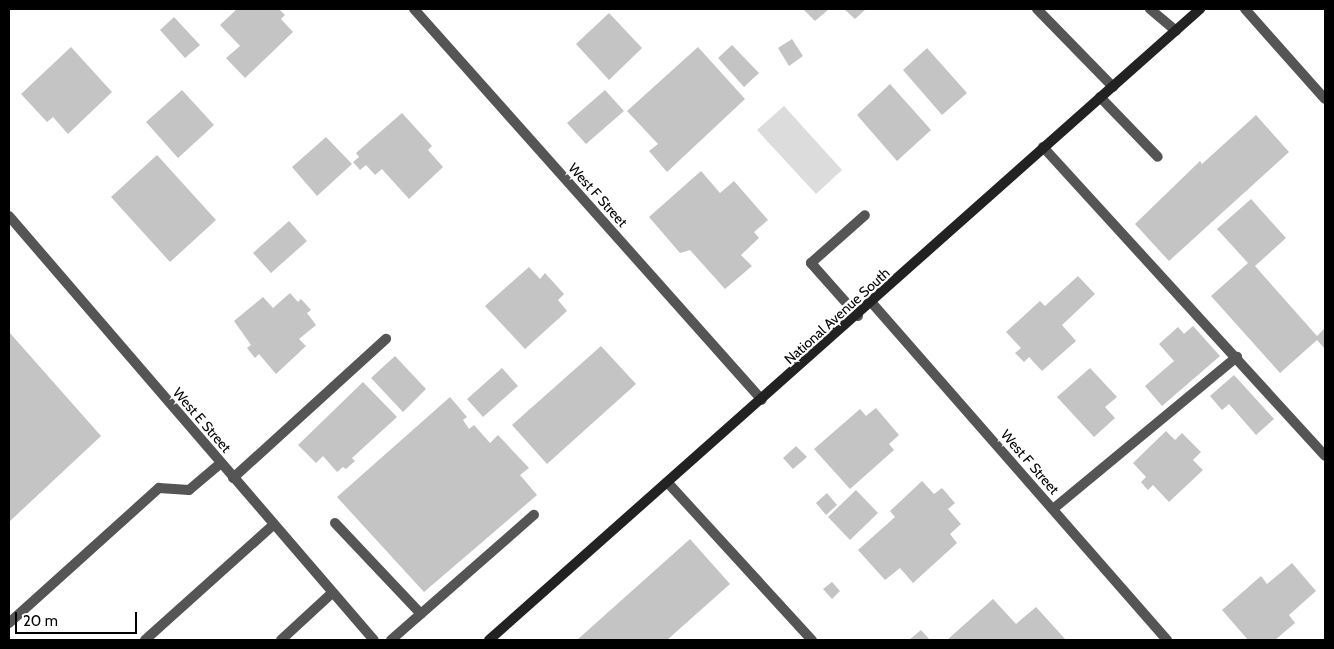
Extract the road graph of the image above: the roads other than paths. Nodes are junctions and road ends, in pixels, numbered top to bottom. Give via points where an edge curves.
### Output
1 (414, 9) edge
2 (1037, 9) edge
3 (1150, 9) edge
4 (1200, 9) edge
5 (1245, 9) edge
6 (1176, 31) junction
7 (1113, 87) junction
8 (1100, 98) junction
9 (1325, 100) edge
10 (1043, 147) junction
11 (1158, 157) dead end
12 (865, 215) dead end
13 (9, 216) edge
14 (872, 303) junction
15 (858, 316) junction
16 (386, 340) dead end
17 (1237, 357) junction
18 (762, 400) junction
19 (1325, 456) edge
20 (221, 463) junction
21 (233, 478) junction
22 (668, 482) junction
23 (1053, 509) junction
24 (534, 515) dead end
25 (335, 523) dead end
26 (274, 525) junction
27 (332, 593) junction
28 (421, 614) junction
29 (9, 623) edge
30 (145, 640) edge
31 (280, 640) edge
32 (374, 640) edge
33 (391, 640) edge
34 (489, 640) edge
35 (812, 640) edge
36 (1167, 640) edge

1 - 18 street, West F Street
2 - 7 street
3 - 6 street
4 - 6 main road, National Avenue South
5 - 9 street
6 - 7 main road, National Avenue South
7 - 8 main road, National Avenue South
8 - 10 main road, National Avenue South
8 - 11 street
10 - 14 main road, National Avenue South
10 - 17 street
12 - 15 street via 811,263
13 - 20 street, West E Street
14 - 15 main road, National Avenue South
14 - 23 street, West F Street
15 - 18 main road, National Avenue South
16 - 21 street
17 - 19 street
17 - 23 street
18 - 22 main road, National Avenue South
20 - 21 street, West E Street
20 - 29 street via 189,490 159,488
21 - 26 street, West E Street
22 - 34 main road, National Avenue South
22 - 35 street
23 - 36 street, West F Street
24 - 28 street
25 - 28 street
26 - 27 street, West E Street
26 - 30 street
27 - 31 street
27 - 32 street, West E Street
28 - 33 street

